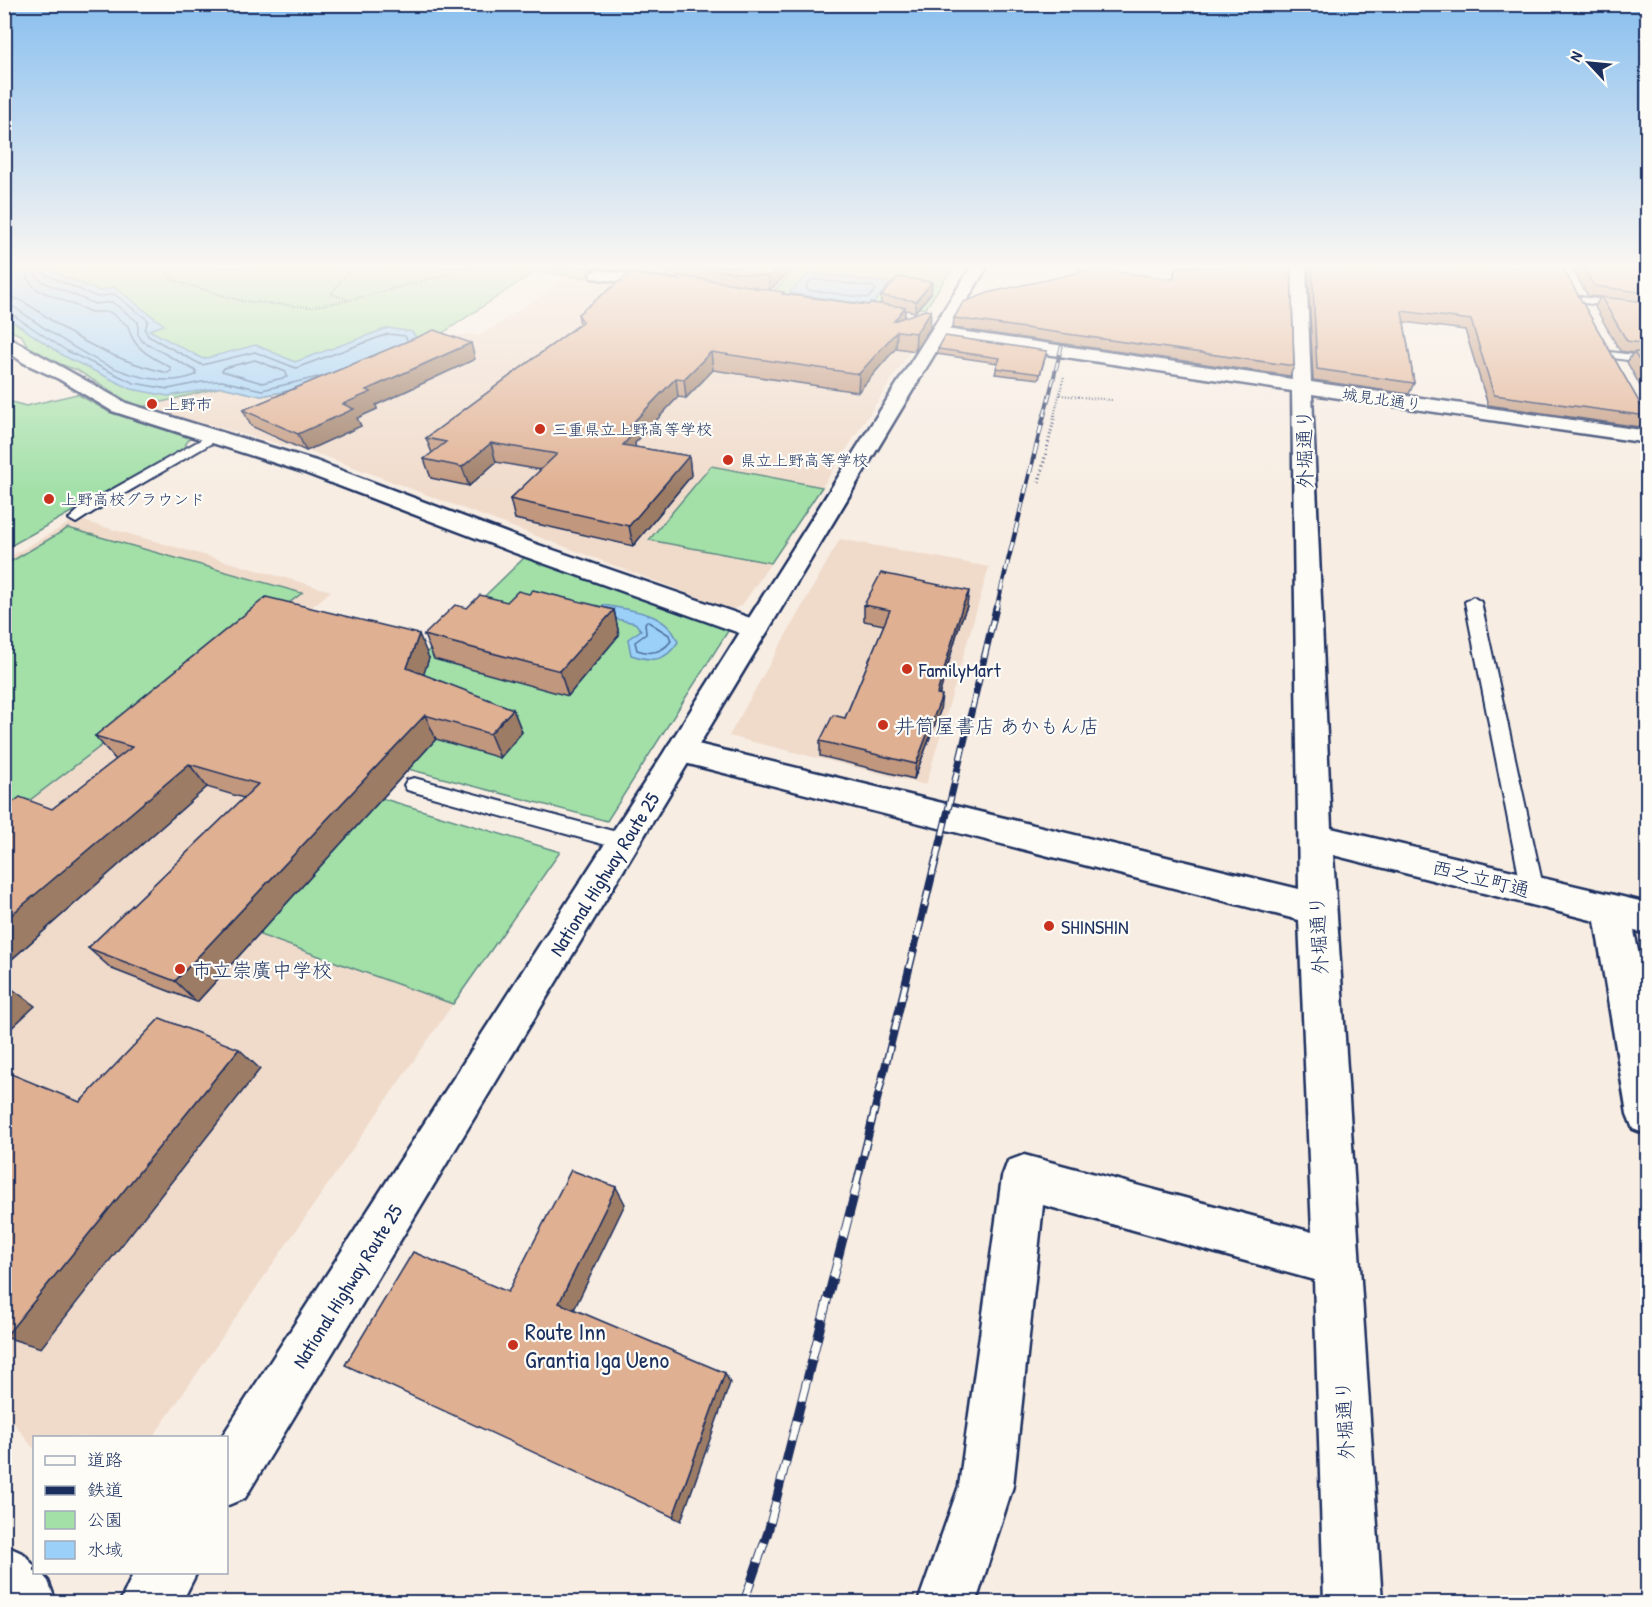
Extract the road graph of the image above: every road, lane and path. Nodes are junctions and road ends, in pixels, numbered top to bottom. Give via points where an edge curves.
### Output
1 (7, 342) edge
2 (927, 342) edge
3 (1019, 342) edge
4 (1301, 342) edge
5 (1603, 342) edge
6 (1070, 352) junction
7 (1610, 355) junction
8 (1647, 360) edge
9 (1621, 374) edge
10 (1303, 388) junction
11 (1060, 395) junction
12 (1112, 400) dead end
13 (213, 437) junction
14 (1647, 437) edge
15 (1039, 482) dead end
16 (76, 519) dead end
17 (1473, 602) dead end
18 (755, 629) junction
19 (681, 751) junction
20 (414, 785) dead end
21 (1314, 837) junction
22 (624, 842) junction
23 (1533, 891) junction
24 (1317, 909) junction
25 (1630, 915) edge
26 (1647, 1114) edge
27 (1337, 1263) junction
28 (228, 1476) edge
29 (4, 1574) edge
30 (167, 1574) edge
31 (27, 1602) edge
32 (149, 1602) edge
33 (946, 1602) edge
34 (1353, 1602) edge

1 - 13 main road via 119,407
2 - 18 main road, National Highway Route 25
3 - 6 main road, 城見北通り
4 - 10 main road, 外堀通り
5 - 7 main road
6 - 10 main road, 城見北通り
6 - 11 path
7 - 8 lane
7 - 9 main road
10 - 14 main road, 城見北通り
10 - 21 main road, 外堀通り
11 - 12 path
11 - 15 path
13 - 16 lane
13 - 18 main road via 308,466 524,548
17 - 23 lane
18 - 19 main road, National Highway Route 25
19 - 22 main road, National Highway Route 25
19 - 24 main road
20 - 22 lane
21 - 23 main road, 西之立町通
21 - 24 main road, 外堀通り
22 - 28 main road, National Highway Route 25
23 - 25 main road, 西之立町通
24 - 27 main road, 外堀通り
25 - 26 main road
27 - 33 main road via 1023,1177 986,1486
27 - 34 main road, 外堀通り
29 - 31 main road
30 - 32 main road

